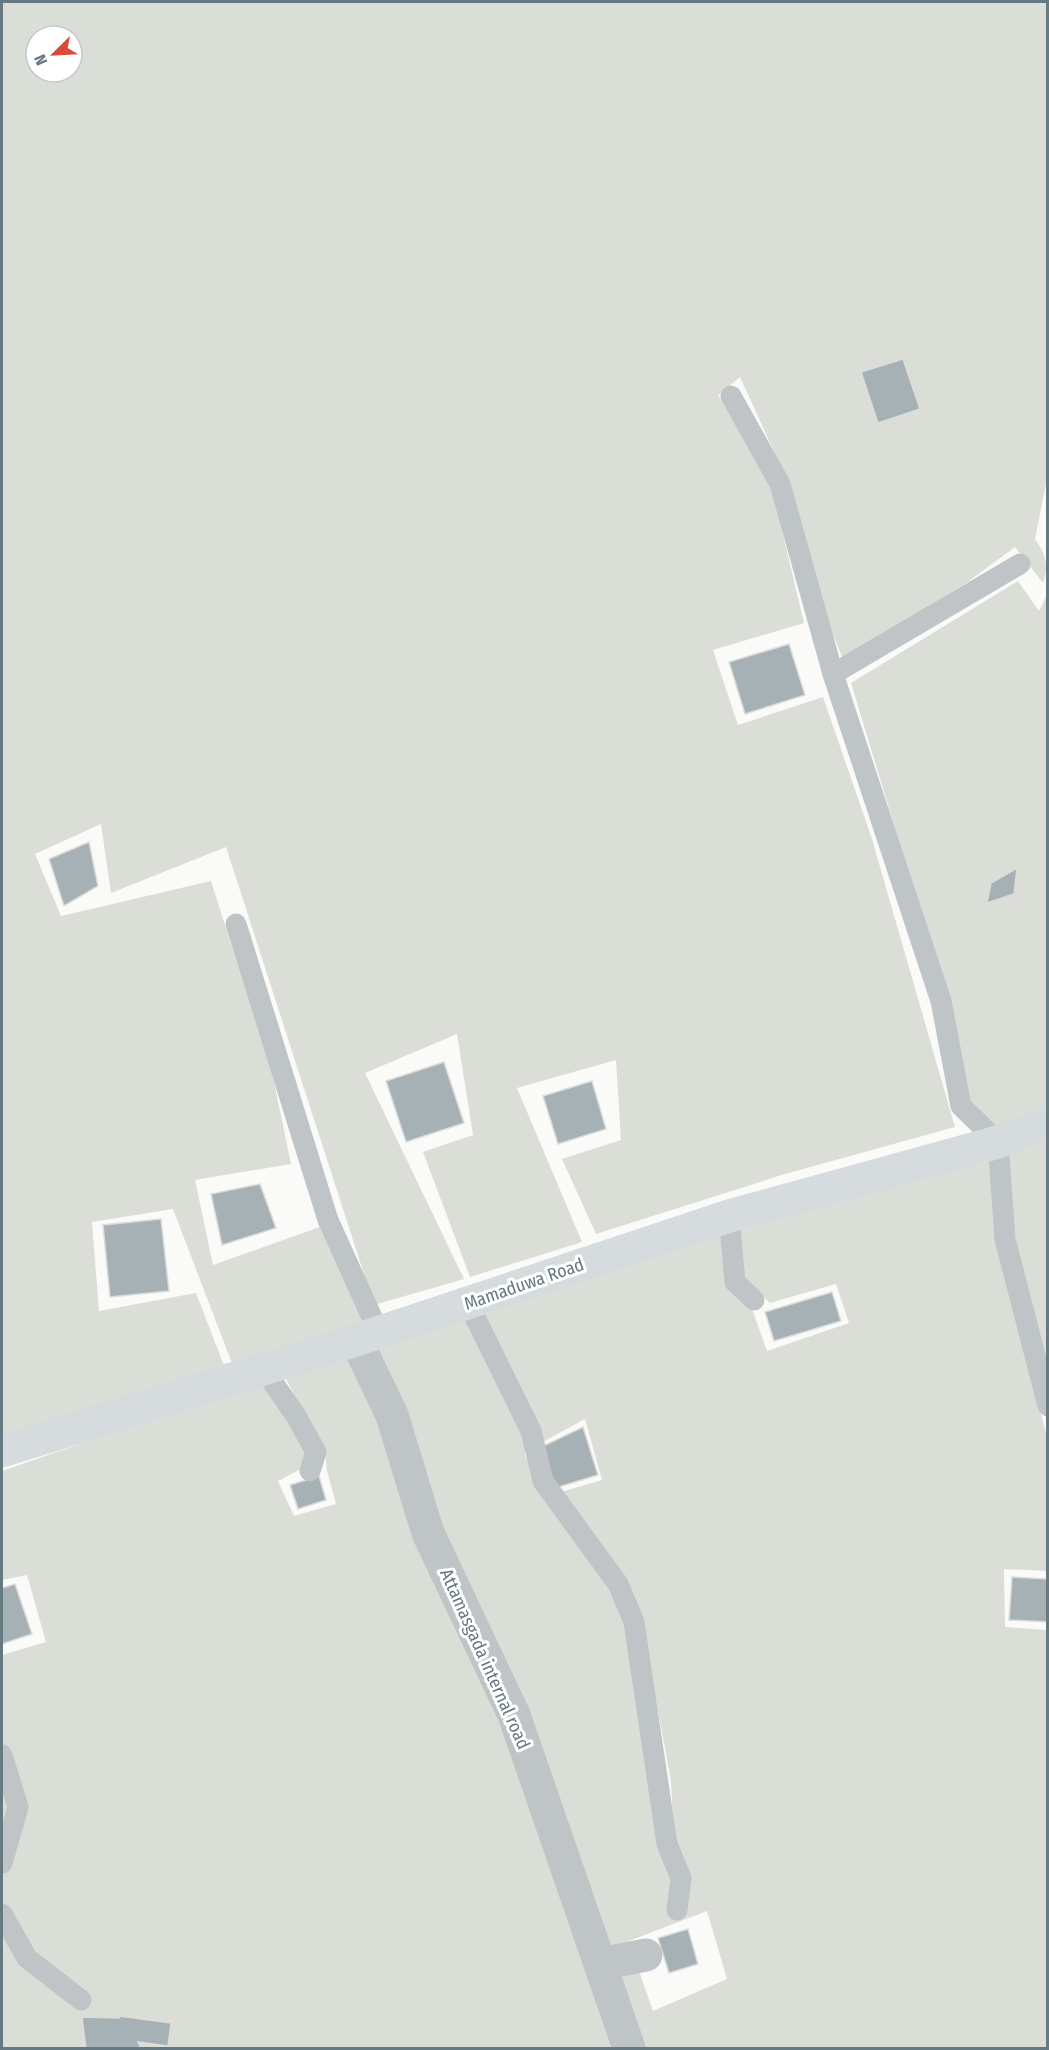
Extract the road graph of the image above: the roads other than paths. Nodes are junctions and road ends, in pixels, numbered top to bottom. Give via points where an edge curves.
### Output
1 (731, 396) dead end
2 (1020, 564) dead end
3 (833, 674) junction
4 (236, 924) dead end
5 (1047, 1123) edge
6 (998, 1142) junction
7 (729, 1216) junction
8 (754, 1300) dead end
9 (468, 1303) junction
10 (368, 1337) junction
11 (263, 1368) junction
12 (1047, 1406) edge
13 (2, 1451) edge
14 (310, 1470) dead end
15 (2, 1755) edge
16 (2, 1863) edge
17 (678, 1910) dead end
18 (2, 1914) edge
19 (646, 1955) dead end
20 (600, 1964) junction
21 (81, 2000) dead end
22 (630, 2049) edge

1 - 3 lane via 780,484
2 - 3 lane
3 - 6 lane via 941,1000 961,1106
4 - 10 lane
5 - 6 street, Mamaduwa Road
6 - 7 street, Mamaduwa Road
6 - 12 lane via 1005,1239
7 - 8 lane via 735,1282
7 - 9 street, Mamaduwa Road
9 - 10 street, Mamaduwa Road
9 - 17 lane via 531,1431 543,1481 618,1584 634,1622 667,1844 681,1878
10 - 11 street, Mamaduwa Road
10 - 20 street, Attamasgada internal road via 428,1533 514,1715
11 - 13 street, Mamaduwa Road
11 - 14 lane via 316,1452
15 - 16 lane via 18,1807
18 - 21 lane via 27,1958
19 - 20 street
20 - 22 street, Attamasgada internal road

